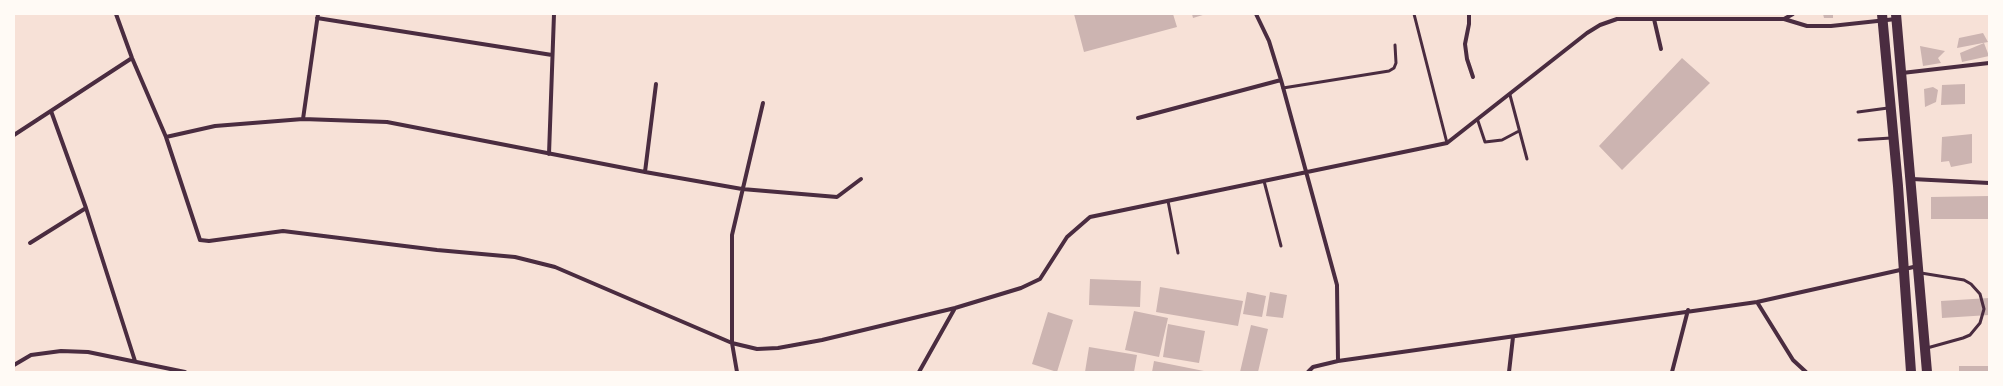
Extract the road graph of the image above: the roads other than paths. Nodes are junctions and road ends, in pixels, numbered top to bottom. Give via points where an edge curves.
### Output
1 (116, 14) edge
2 (554, 14) edge
3 (1256, 14) edge
4 (1414, 14) edge
5 (1469, 14) edge
6 (1793, 14) edge
7 (318, 16) edge
8 (1883, 17) edge
9 (1897, 17) edge
10 (1654, 19) junction
11 (1784, 19) junction
12 (1395, 45) dead end
13 (1661, 49) dead end
14 (552, 55) junction
15 (132, 58) junction
16 (1989, 63) edge
17 (1902, 72) junction
18 (1473, 77) dead end
19 (1281, 80) junction
20 (656, 84) dead end
21 (1283, 88) junction
22 (1510, 95) junction
23 (763, 103) dead end
24 (1890, 108) junction
25 (51, 111) junction
26 (1858, 112) dead end
27 (1138, 118) dead end
28 (303, 119) junction
29 (1478, 121) junction
30 (1519, 131) junction
31 (14, 135) edge
32 (166, 137) junction
33 (1893, 138) junction
34 (1859, 140) dead end
35 (1447, 143) junction
36 (549, 154) junction
37 (1527, 160) dead end
38 (644, 172) junction
39 (1305, 172) junction
40 (861, 179) dead end
41 (1912, 179) junction
42 (1264, 181) junction
43 (1989, 183) edge
44 (742, 189) junction
45 (1168, 201) junction
46 (86, 208) junction
47 (30, 243) dead end
48 (1281, 246) dead end
49 (1178, 253) dead end
50 (1918, 269) junction
51 (1902, 270) junction
52 (1757, 302) junction
53 (955, 308) junction
54 (1688, 310) junction
55 (1513, 337) junction
56 (732, 343) junction
57 (1925, 348) junction
58 (1338, 360) junction
59 (135, 361) junction
60 (14, 365) edge
61 (185, 372) edge
62 (737, 372) edge
63 (919, 372) edge
64 (1308, 372) edge
65 (1509, 372) edge
66 (1672, 372) edge
67 (1806, 372) edge
68 (1911, 372) edge
69 (1927, 372) edge

1 - 15 street
2 - 14 street
3 - 19 street via 1269,41
4 - 35 lane
5 - 18 street via 1465,44
6 - 11 street
7 - 14 street
7 - 28 street
8 - 9 street
8 - 11 street via 1831,26 1807,26
8 - 24 main road
9 - 17 main road
10 - 11 street
10 - 13 street
10 - 22 street via 1617,19 1600,25
12 - 21 lane via 1396,63 1389,71
14 - 36 street
15 - 25 street
15 - 32 street
16 - 17 street
17 - 41 main road
19 - 21 street
19 - 27 street
20 - 38 street
21 - 39 street
22 - 29 street
22 - 30 lane
23 - 44 street
24 - 26 lane
24 - 33 main road
25 - 31 street
25 - 46 street
28 - 32 street via 215,126
28 - 36 street via 388,122
29 - 30 lane via 1485,142 1502,140
29 - 35 street
30 - 37 lane
32 - 56 street via 200,240 283,231 437,250 515,256 555,267
33 - 34 lane
33 - 51 main road
35 - 39 street
36 - 38 street
38 - 44 street
39 - 42 street
39 - 58 street via 1337,285
40 - 44 street via 837,197
41 - 43 street
41 - 50 main road
42 - 45 street
42 - 48 lane
44 - 56 street via 732,235
45 - 49 lane
45 - 53 street via 1090,217 1067,237 1040,279 1021,288
46 - 47 street
46 - 59 street
50 - 51 street
50 - 57 main road
50 - 57 lane via 1971,284 1980,294 1984,309 1980,323 1970,335
51 - 52 street
51 - 68 main road
52 - 54 street
52 - 67 street via 1793,360
53 - 56 street via 778,348 757,349
53 - 63 street
54 - 55 street
54 - 66 street
55 - 58 street
55 - 65 street
56 - 62 street
57 - 69 main road
58 - 64 street via 1313,366
59 - 60 street via 88,352 61,351 31,355
59 - 61 street

